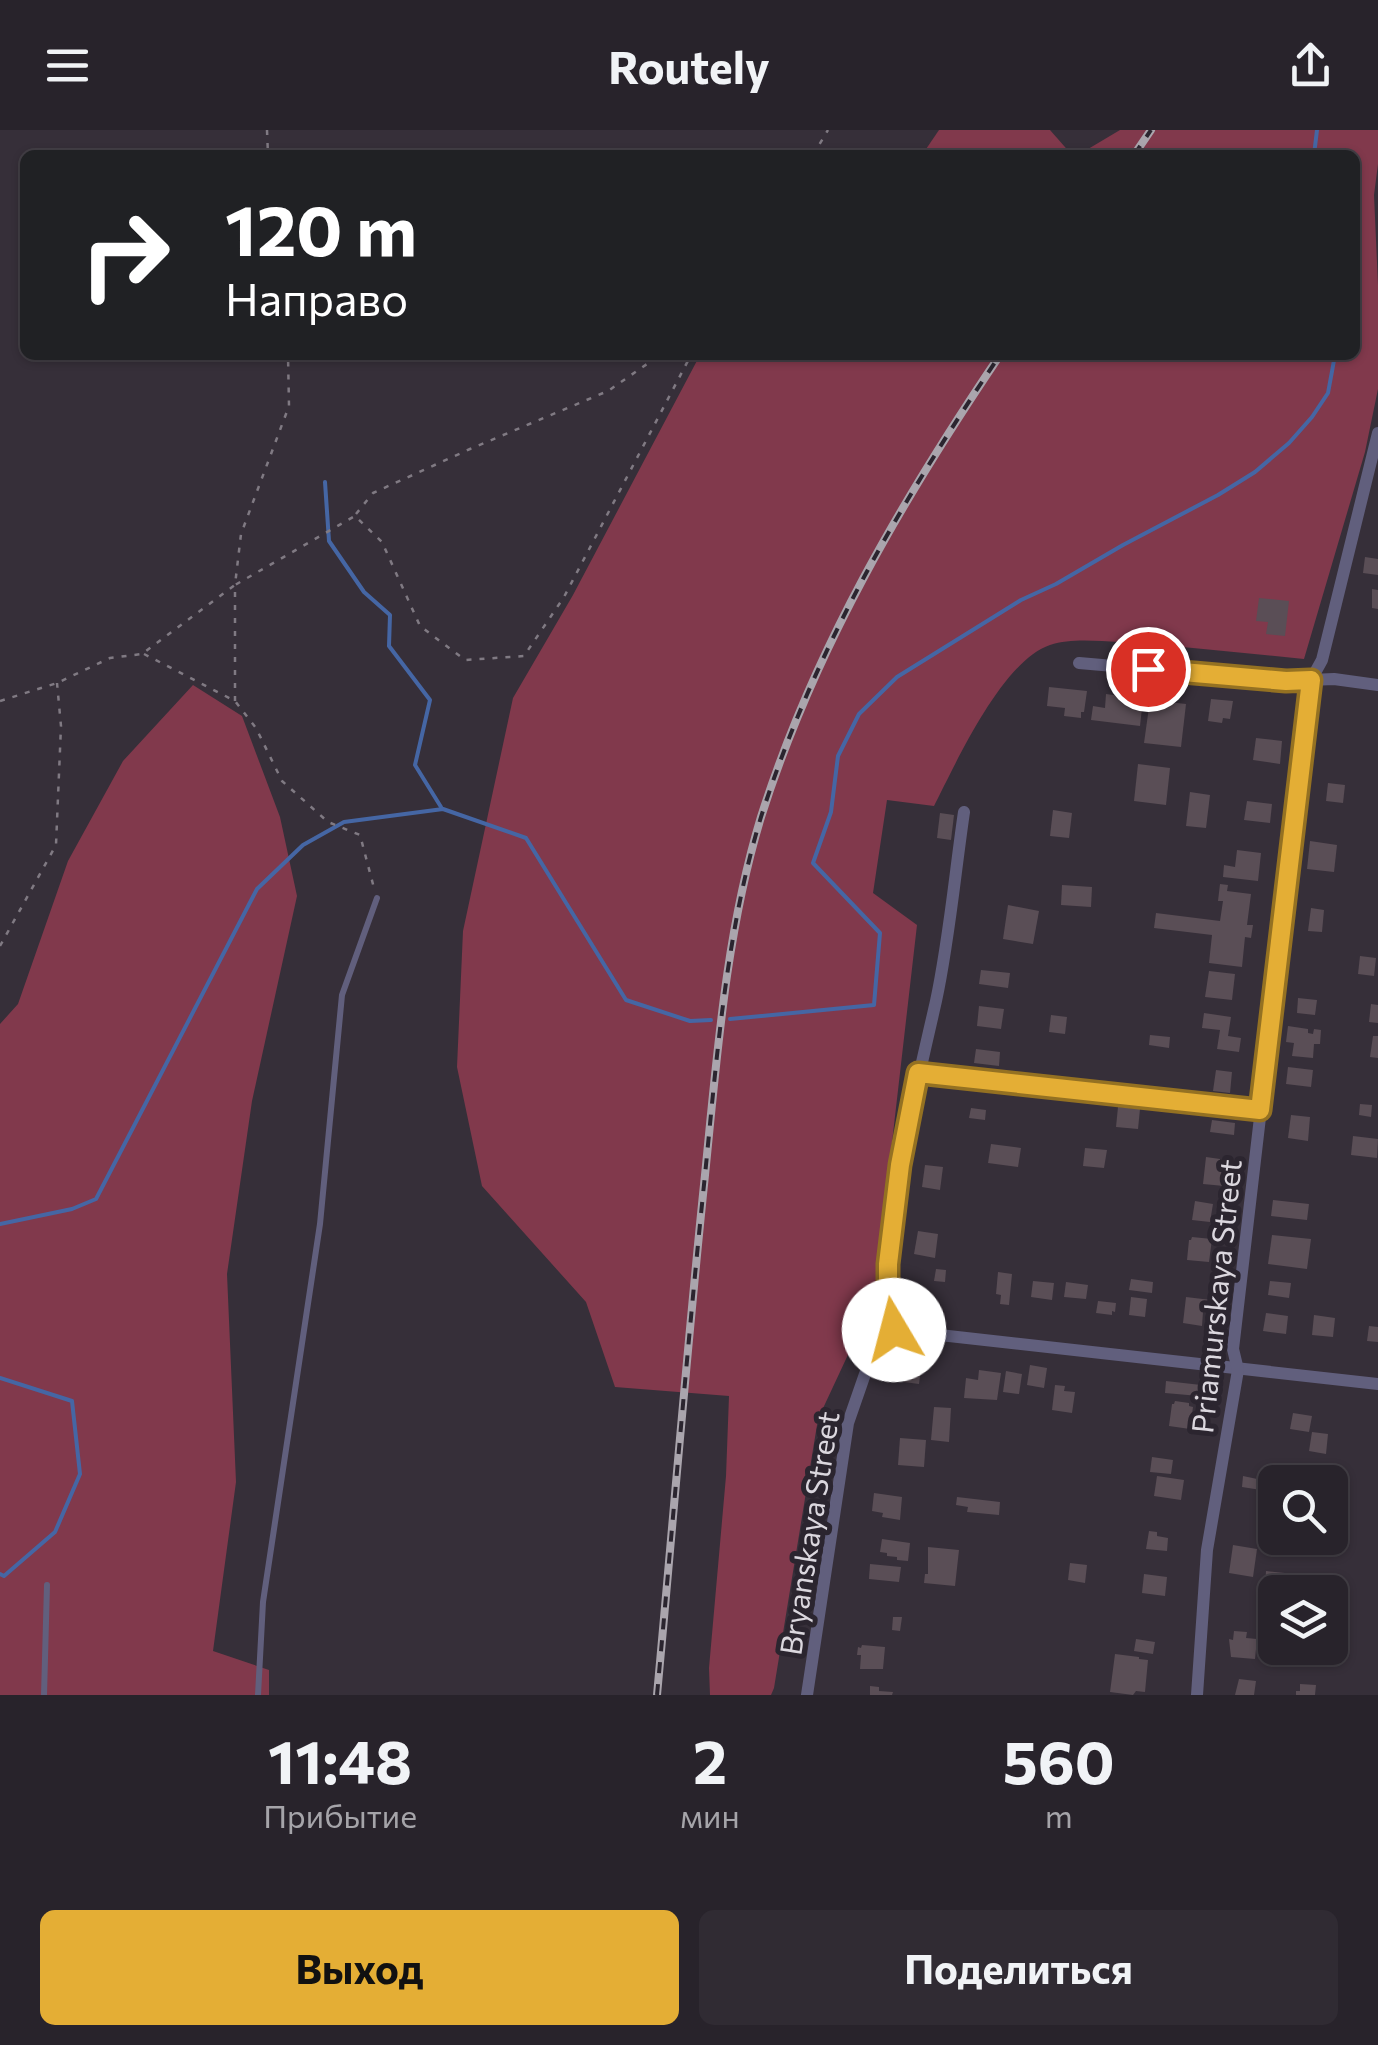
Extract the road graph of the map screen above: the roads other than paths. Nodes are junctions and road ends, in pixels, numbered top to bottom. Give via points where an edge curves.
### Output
1 (1378, 433) edge
2 (1080, 663) dead end
3 (1311, 680) junction
4 (1378, 684) edge
5 (964, 812) dead end
6 (377, 898) road end
7 (918, 1073) junction
8 (1260, 1110) junction
9 (894, 1330) junction
10 (1238, 1370) junction
11 (1378, 1384) edge
12 (47, 1585) dead end
13 (44, 1695) edge
14 (258, 1695) edge
15 (807, 1695) edge
16 (1197, 1695) edge

1 - 3 street, Priamurskaya Street via 1322,660
2 - 3 street
3 - 4 street
3 - 8 street, Priamurskaya Street
5 - 7 street via 937,996
6 - 14 lane via 342,995 320,1224 263,1602
7 - 8 lane
7 - 9 street via 888,1264
8 - 10 street, Priamurskaya Street via 1233,1350
9 - 10 street
9 - 15 street, Bryanskaya Street via 864,1374 848,1423
10 - 11 street
10 - 16 street, Priamurskaya Street via 1207,1550
12 - 13 lane

